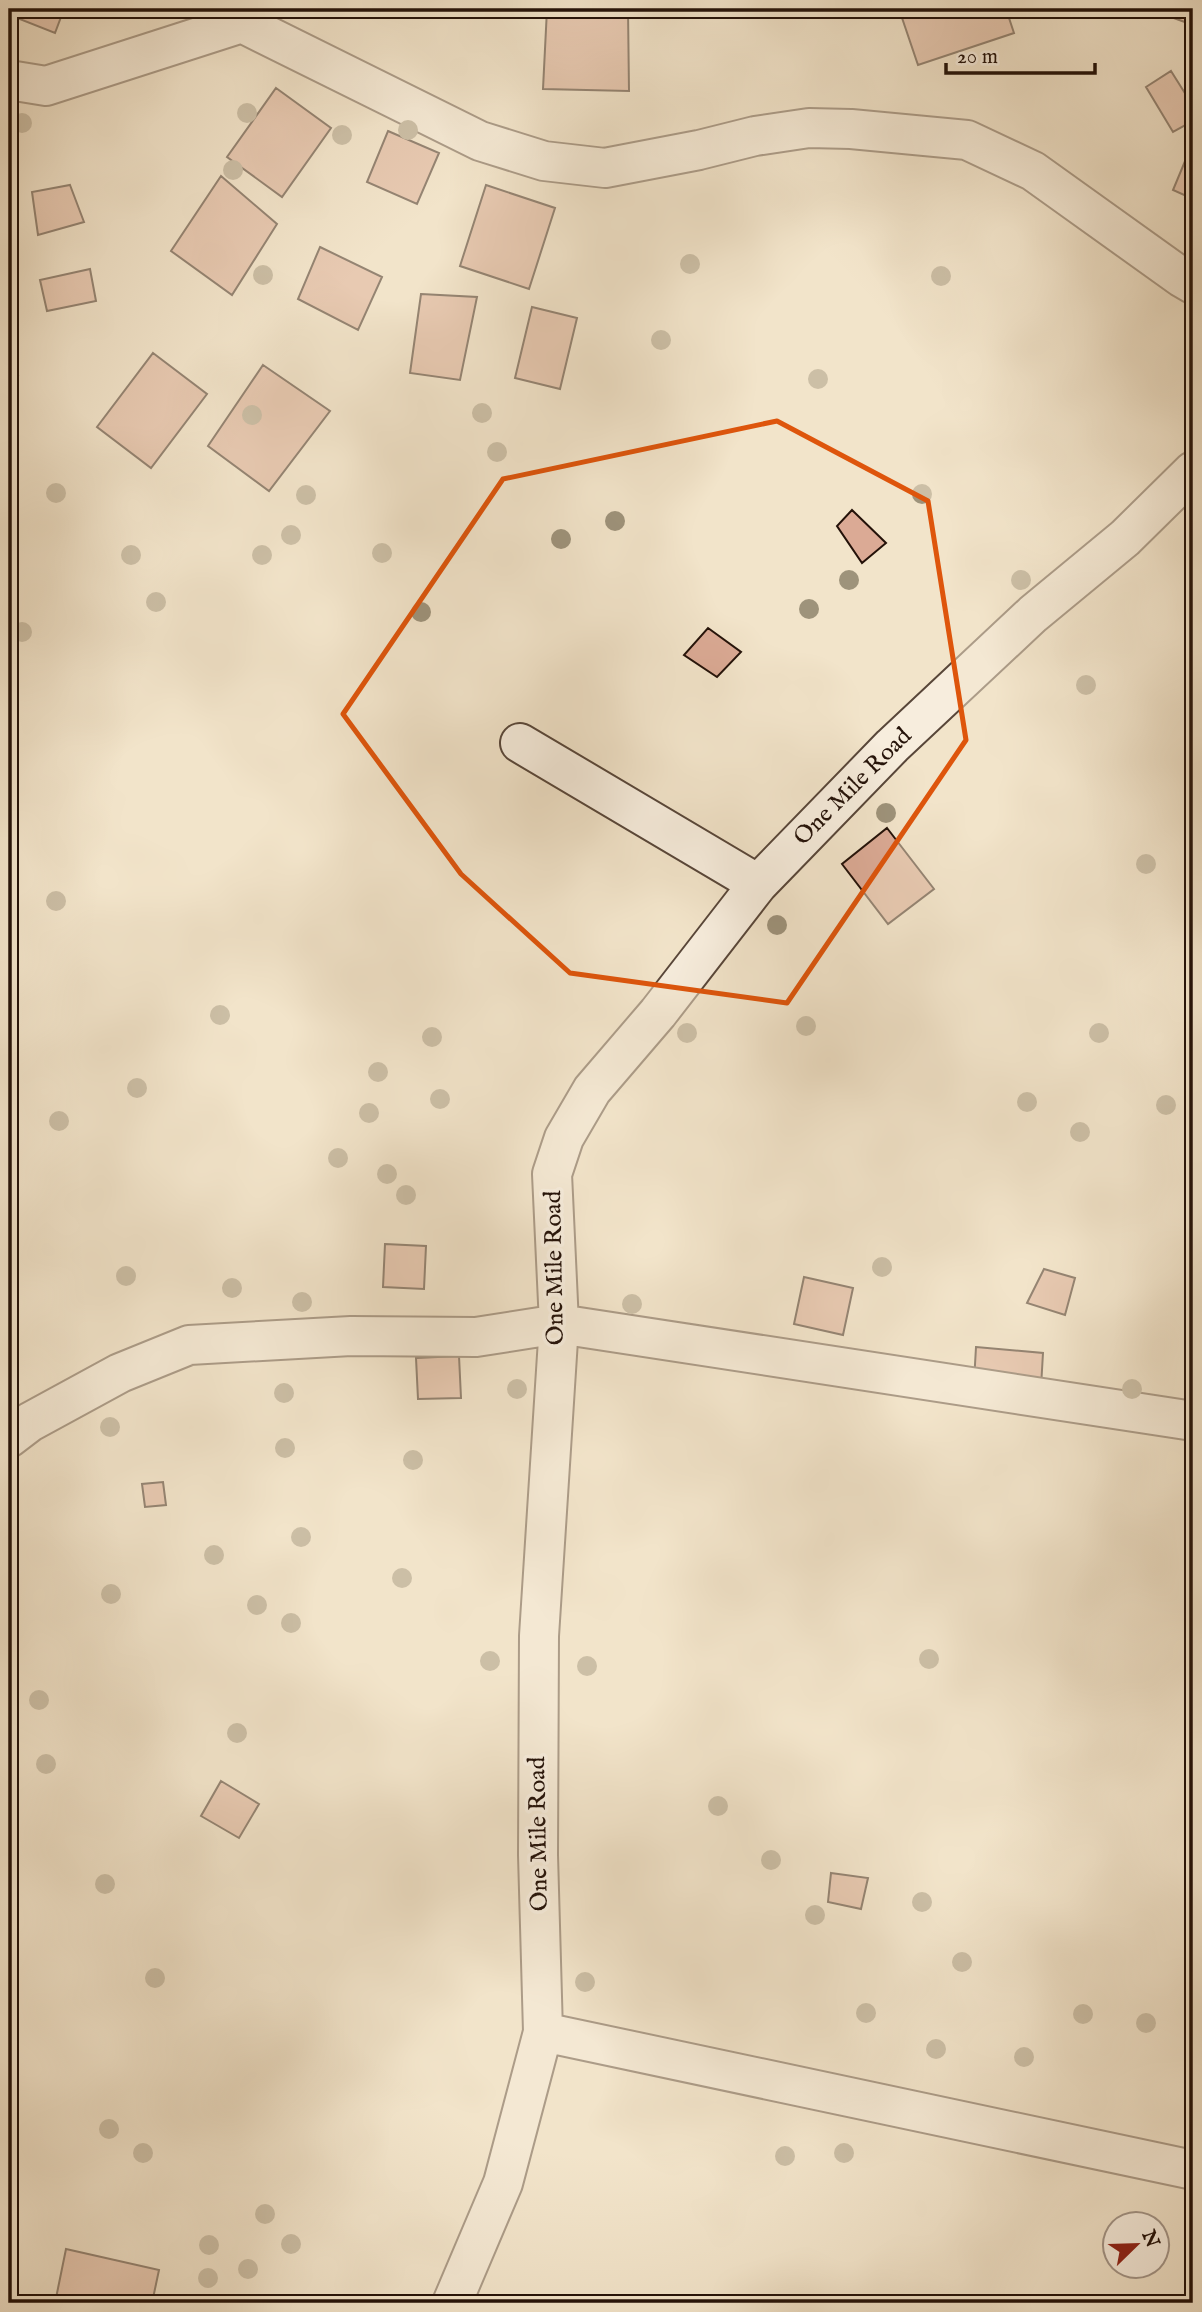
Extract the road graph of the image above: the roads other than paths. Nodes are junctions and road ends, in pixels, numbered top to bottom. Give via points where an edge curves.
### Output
1 (245, 16) edge
2 (9, 80) edge
3 (1193, 284) edge
4 (1193, 471) edge
5 (520, 743) dead end
6 (758, 884) junction
7 (559, 1324) junction
8 (1193, 1421) edge
9 (9, 1438) edge
10 (543, 2032) junction
11 (1193, 2171) edge
12 (452, 2303) edge

1 - 2 street via 46,86
1 - 3 street via 480,141 544,161 605,168 809,128 967,140 1033,171
4 - 6 street, One Mile Road via 1125,538 1033,614 892,746
5 - 6 street
6 - 7 street, One Mile Road via 592,1090 564,1138 552,1174
7 - 8 street
7 - 9 street via 476,1337 351,1336 189,1345 120,1373
7 - 10 street, One Mile Road via 538,1636
10 - 11 street
10 - 12 street, One Mile Road via 503,2183

